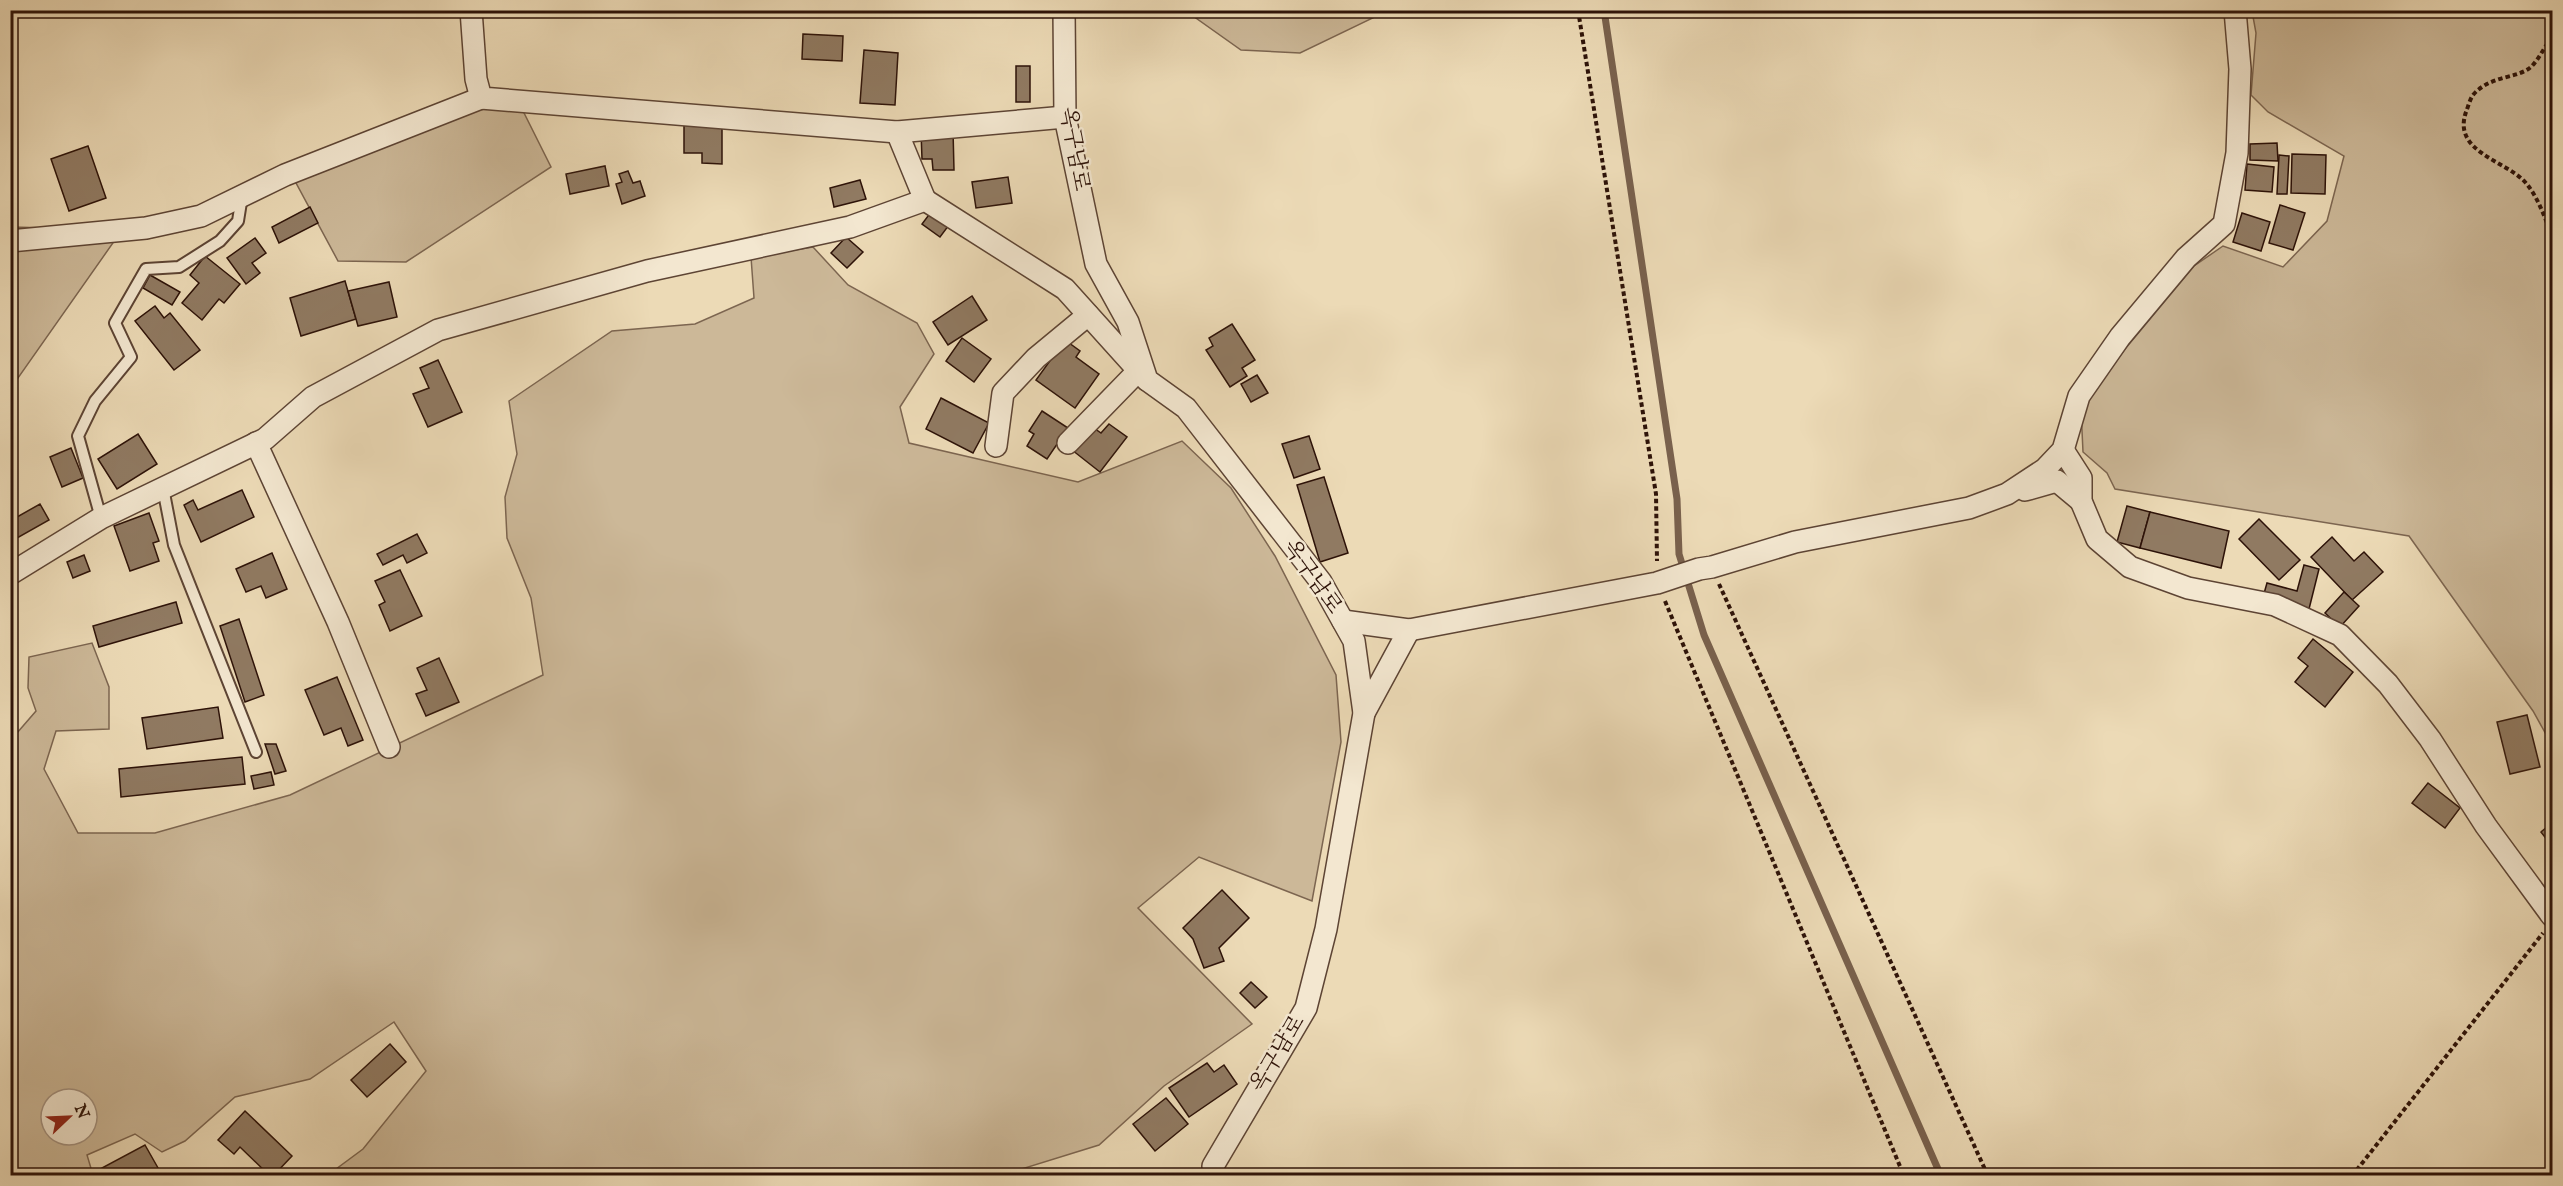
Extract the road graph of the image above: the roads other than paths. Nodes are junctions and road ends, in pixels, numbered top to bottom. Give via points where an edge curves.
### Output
1 (471, 10) edge
2 (1064, 10) edge
3 (2235, 10) edge
4 (481, 98) junction
5 (1065, 117) junction
6 (897, 132) junction
7 (242, 196) junction
8 (925, 200) junction
9 (10, 242) edge
10 (1088, 315) junction
11 (1143, 375) junction
12 (256, 443) junction
13 (1068, 443) dead end
14 (996, 446) dead end
15 (2063, 450) junction
16 (163, 488) junction
17 (2007, 494) junction
18 (2081, 501) junction
19 (101, 518) junction
20 (10, 574) edge
21 (1343, 621) junction
22 (1409, 630) junction
23 (1364, 713) junction
24 (389, 747) dead end
25 (256, 752) dead end
26 (2549, 923) edge
27 (1208, 1172) edge

1 - 4 street
2 - 5 street, 옥구남로
3 - 15 street via 2240,69 2237,153 2224,224 2186,258 2106,357 2079,396
4 - 6 street
4 - 7 street via 285,175
5 - 6 street
5 - 11 street, 옥구남로 via 1096,264 1128,322
6 - 8 street
7 - 9 street via 201,216 146,228
7 - 19 lane via 238,221 220,241 179,267 146,269 115,323 131,357 95,401 78,436
8 - 10 street via 1065,289
8 - 12 street via 850,227 647,271 438,330 313,397
10 - 11 street
10 - 14 street via 1036,358 1003,393
11 - 13 street
11 - 21 street, 옥구남로 via 1186,408 1321,582
12 - 16 street
12 - 24 street via 338,622
15 - 17 street via 2045,469
15 - 18 street via 2081,478
16 - 19 street
16 - 25 lane via 174,545
17 - 18 street via 2057,481
17 - 22 street via 1969,508 1795,542 1664,580
18 - 26 street via 2097,539 2130,567 2188,588 2275,605 2340,635 2388,684 2430,739
19 - 20 street
21 - 22 street
21 - 23 street, 옥구남로 via 1354,641
22 - 23 street
23 - 27 street, 옥구남로 via 1326,929 1306,1008

